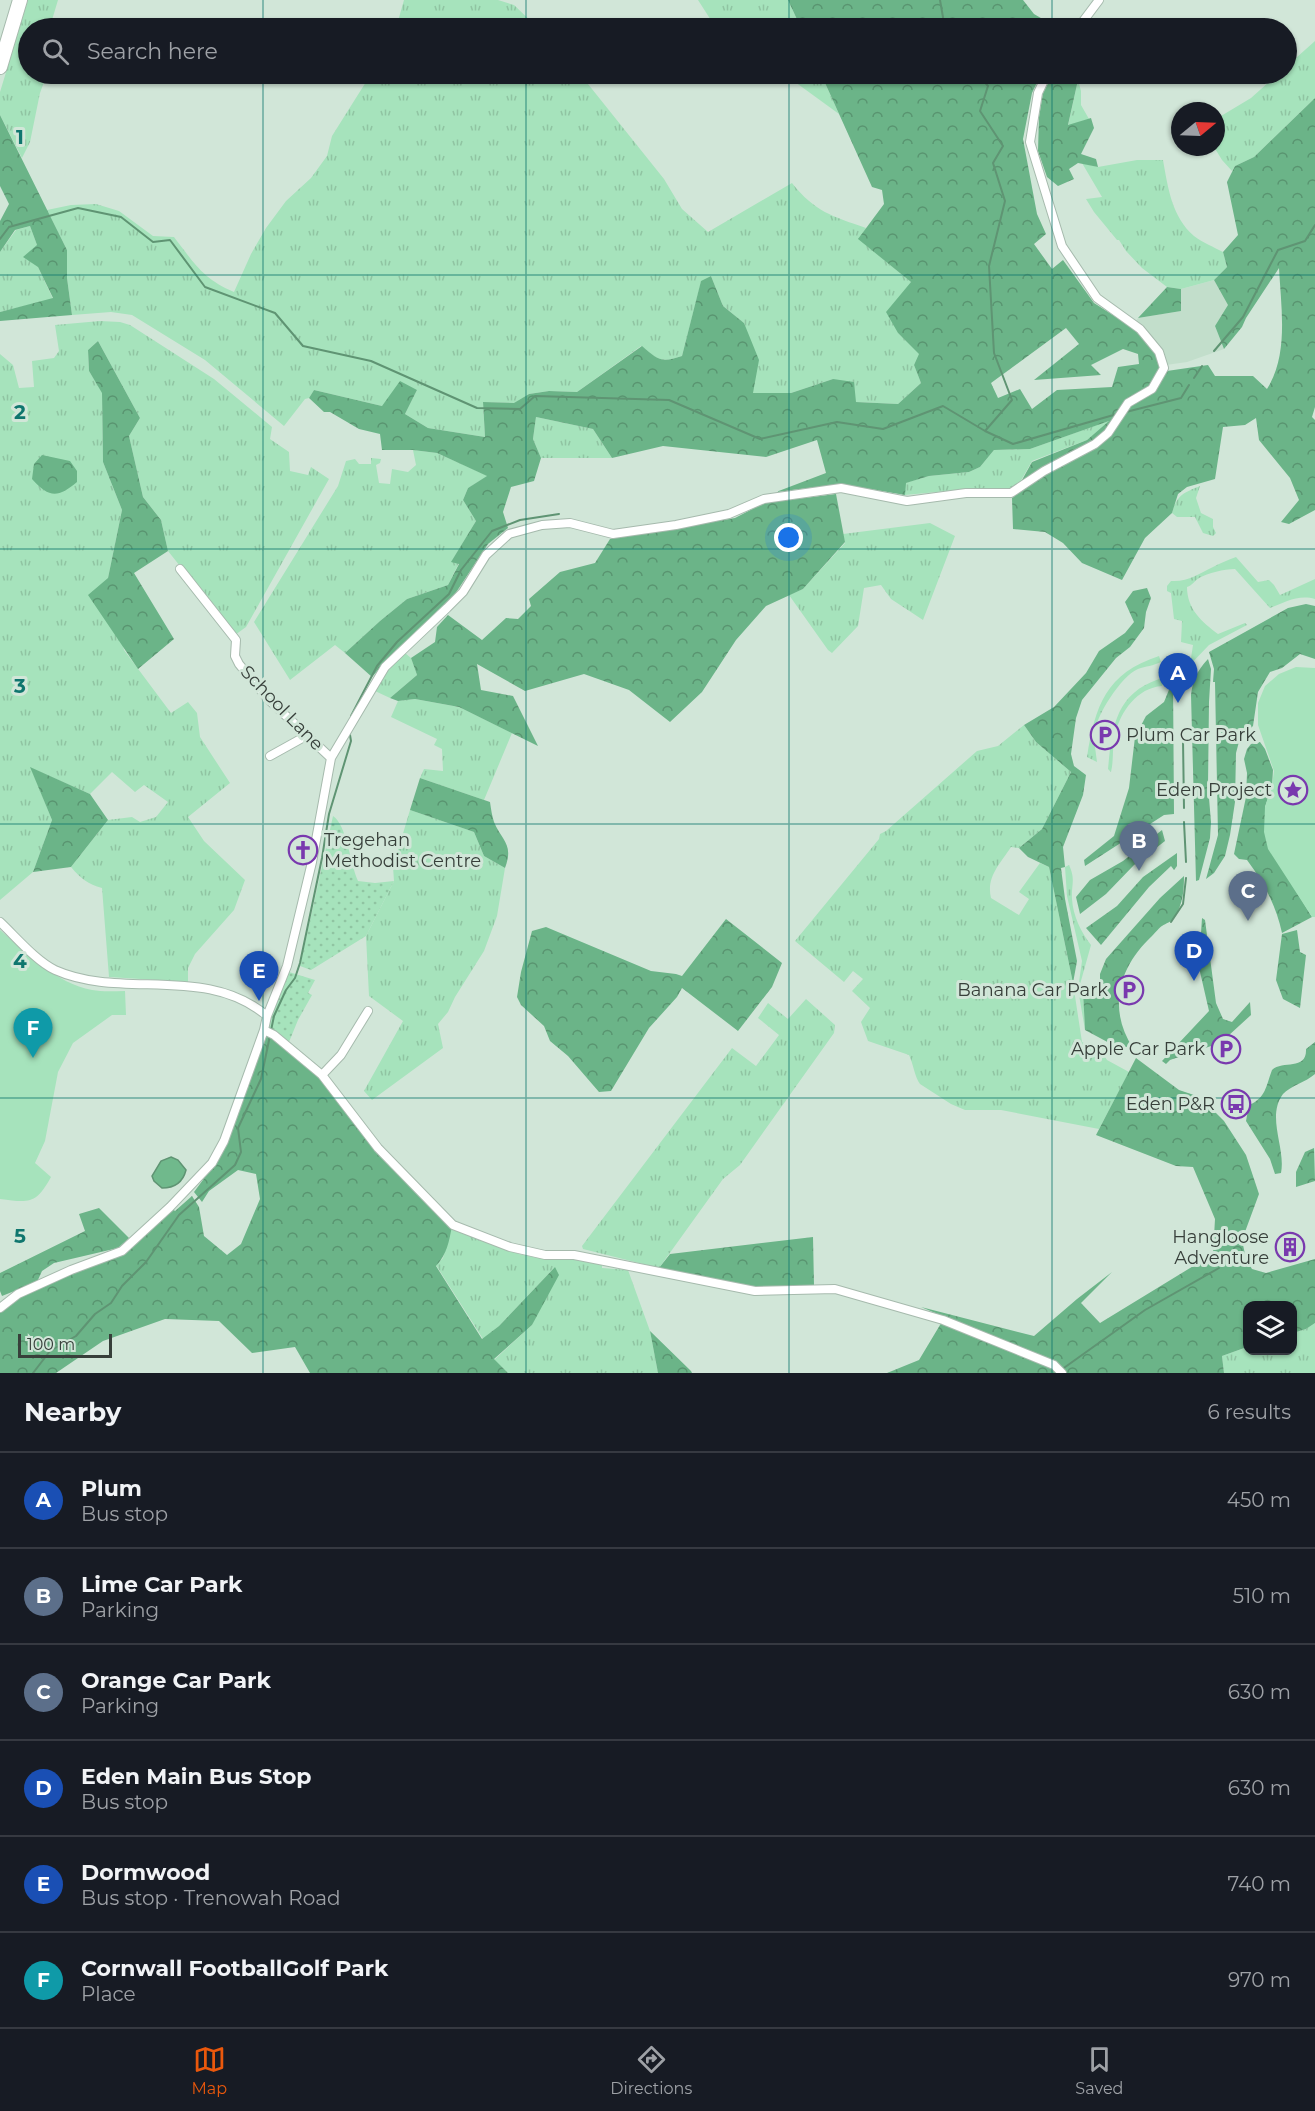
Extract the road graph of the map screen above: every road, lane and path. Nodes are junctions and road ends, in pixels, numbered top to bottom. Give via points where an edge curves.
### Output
1 (20, 0) edge
2 (1099, 0) edge
3 (1086, 18) edge
4 (0, 67) edge
5 (1042, 84) edge
6 (180, 569) dead end
7 (306, 736) junction
8 (270, 756) dead end
9 (331, 758) junction
10 (0, 922) edge
11 (368, 1011) dead end
12 (267, 1016) junction
13 (269, 1032) junction
14 (322, 1075) junction
15 (0, 1308) edge
16 (1062, 1373) edge

1 - 4 highway
2 - 3 street
5 - 9 street via 1030,142 1062,246 1097,298 1140,329 1159,352 1164,368 1152,389 1128,403 1108,433 1011,493 966,493 907,501 841,488 764,499 729,514 665,527 613,534 570,523 542,525 509,534 486,555 462,592 385,667
6 - 7 street, School Lane via 236,640 239,664
7 - 8 street
7 - 9 street, School Lane
9 - 12 street via 287,966
10 - 12 street via 55,970 96,981 198,986 249,1002
11 - 14 street via 341,1055
12 - 13 street
13 - 14 street
13 - 15 street via 212,1164 122,1251 18,1294
14 - 16 street via 378,1148 453,1225 510,1247 545,1255 574,1255 755,1291 835,1289 943,1320 1054,1365

